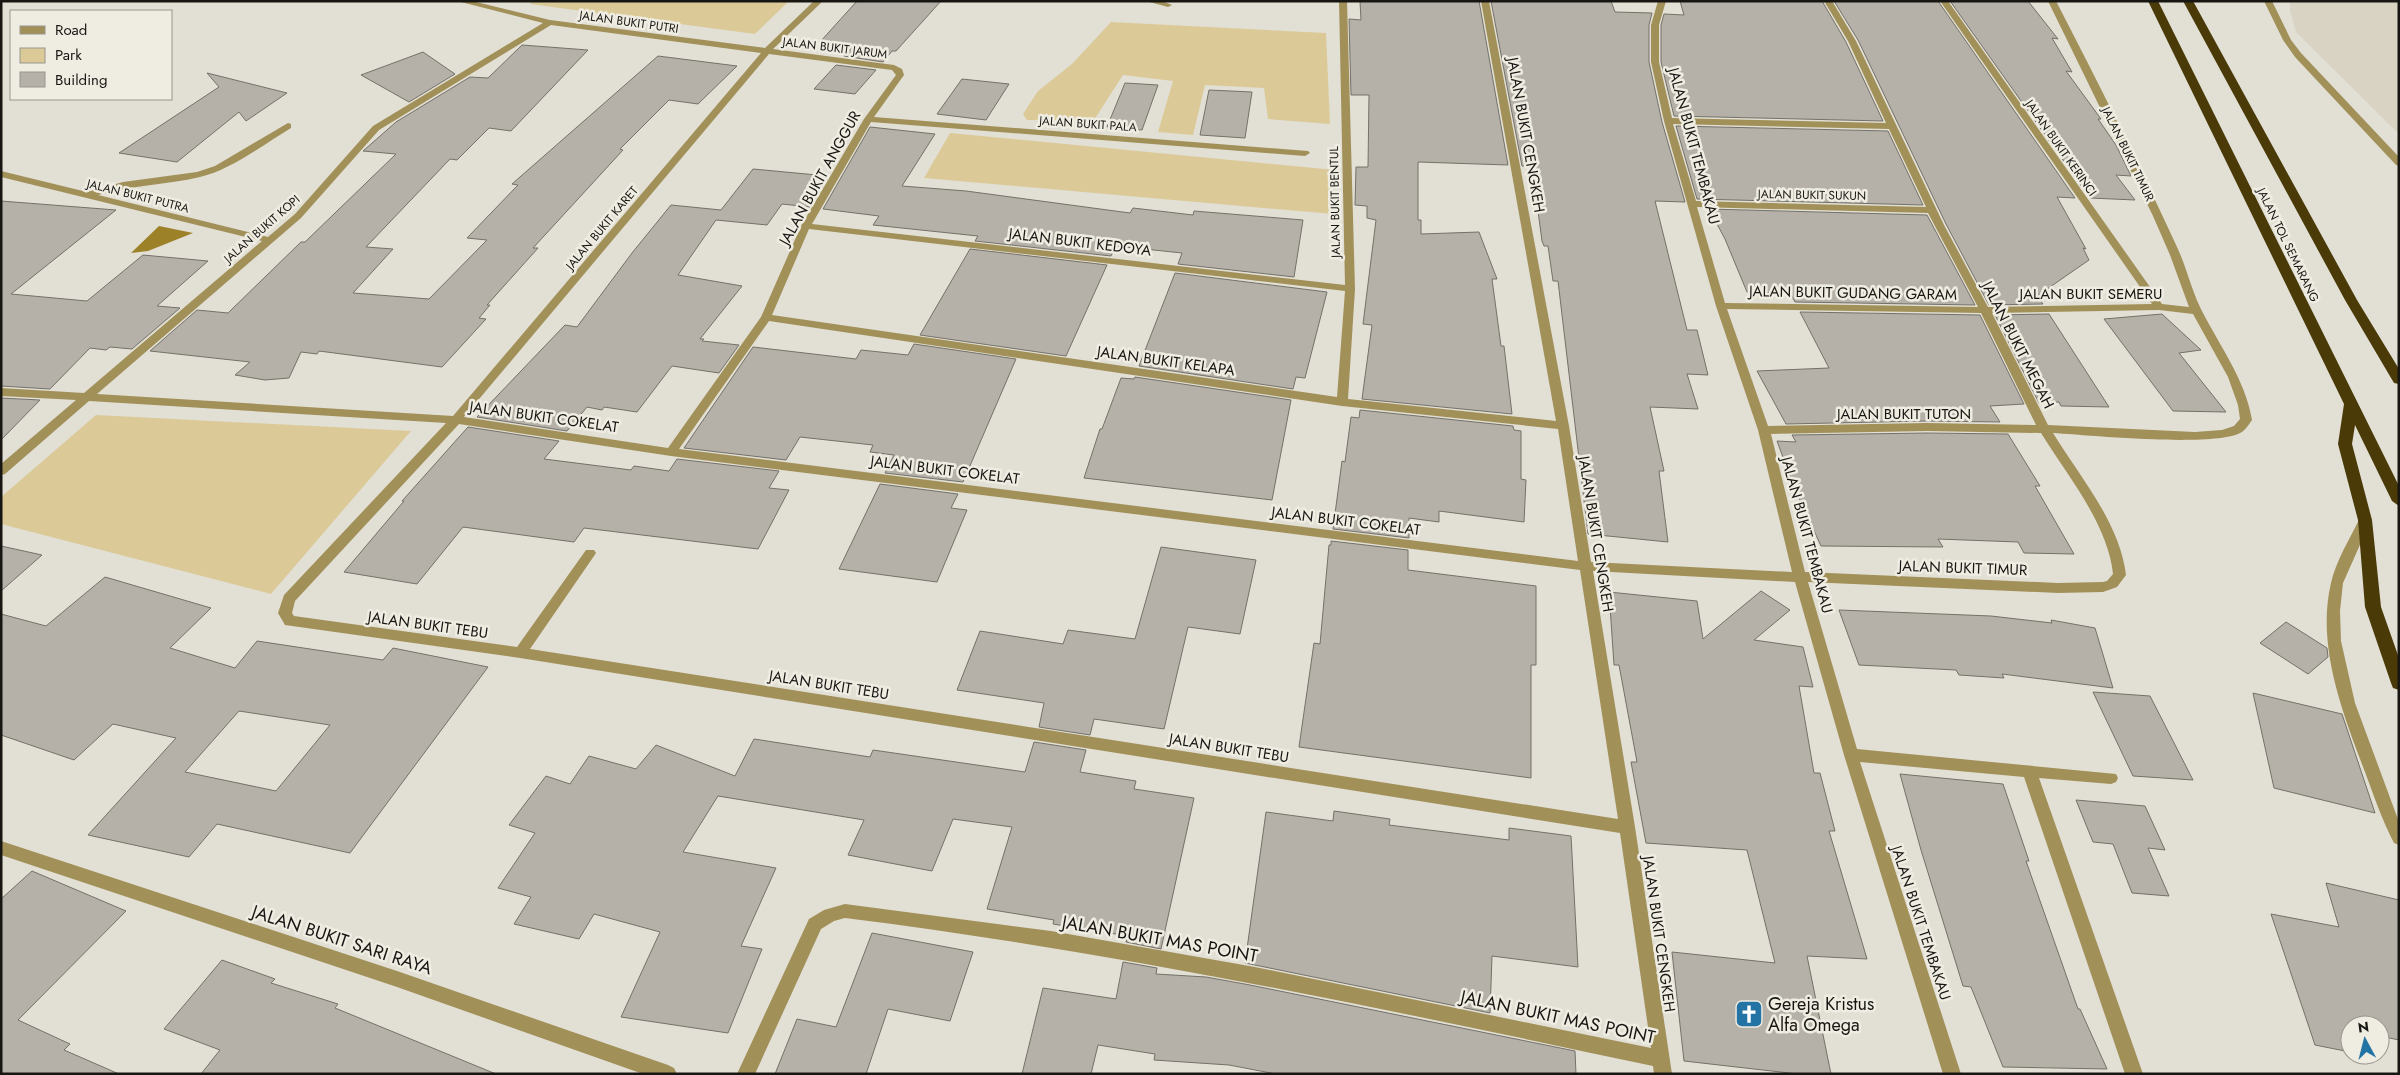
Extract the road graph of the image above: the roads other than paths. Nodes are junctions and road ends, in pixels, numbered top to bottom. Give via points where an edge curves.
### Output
1 (461, 1) edge
2 (818, 1) edge
3 (1150, 1) edge
4 (1343, 1) edge
5 (1485, 1) edge
6 (1662, 1) edge
7 (1828, 1) edge
8 (1944, 1) edge
9 (2052, 1) edge
10 (2153, 1) edge
11 (2188, 1) edge
12 (2268, 1) edge
13 (1168, 4) dead end
14 (550, 22) junction
15 (766, 52) junction
16 (899, 71) joint
17 (868, 119) junction
18 (1668, 121) junction
19 (288, 126) dead end
20 (1891, 126) junction
21 (1305, 153) dead end
22 (2399, 163) edge
23 (1, 174) edge
24 (85, 195) junction
25 (1692, 204) junction
26 (1932, 210) junction
27 (806, 226) junction
28 (270, 240) junction
29 (1350, 289) junction
30 (1721, 306) junction
31 (2159, 308) junction
32 (1985, 310) junction
33 (2197, 311) junction
34 (766, 317) junction
35 (2399, 380) edge
36 (1, 392) edge
37 (85, 397) junction
38 (1342, 402) junction
39 (2351, 404) junction
40 (456, 420) junction
41 (1563, 426) junction
42 (2044, 429) junction
43 (1764, 430) junction
44 (671, 452) junction
45 (1, 471) edge
46 (2399, 501) edge
47 (2365, 520) junction
48 (590, 553) dead end
49 (1584, 566) junction
50 (2120, 575) joint
51 (1800, 578) junction
52 (520, 654) junction
53 (2399, 683) edge
54 (1851, 755) junction
55 (2030, 772) junction
56 (2111, 778) dead end
57 (1627, 827) junction
58 (2399, 838) edge
59 (1, 848) edge
60 (1662, 1066) edge
61 (668, 1074) edge
62 (746, 1074) edge
63 (1952, 1074) edge
64 (2134, 1074) edge

1 - 14 street, JALAN BUKIT PUTRI
2 - 15 street, JALAN BUKIT KARET
3 - 13 street
4 - 29 street, JALAN BUKIT BENTUL
5 - 41 street, JALAN BUKIT CENGKEH
6 - 18 street, JALAN BUKIT TEMBAKAU via 1654,25 1655,62
7 - 20 street, JALAN BUKIT MEGAH via 1852,41
8 - 31 street, JALAN BUKIT KERINCI
9 - 33 street, JALAN BUKIT TIMUR via 2158,216
10 - 39 highway, JALAN TOL SEMARANG
11 - 35 highway, JALAN TOL SEMARANG via 2351,300
12 - 22 street via 2298,55
14 - 15 street, JALAN BUKIT PUTRI
14 - 28 street, JALAN BUKIT KOPI via 376,128 316,197
15 - 16 street, JALAN BUKIT JARUM
15 - 40 street, JALAN BUKIT KARET
16 - 17 street, JALAN BUKIT ANGGUR via 900,75
17 - 21 street, JALAN BUKIT PALA
17 - 27 street, JALAN BUKIT ANGGUR
18 - 20 street
18 - 25 street, JALAN BUKIT TEMBAKAU
19 - 24 street via 218,168 199,175 123,185
20 - 26 street, JALAN BUKIT MEGAH
23 - 24 street, JALAN BUKIT PUTRA
24 - 28 street, JALAN BUKIT PUTRA
25 - 26 street, JALAN BUKIT SUKUN
25 - 30 street, JALAN BUKIT TEMBAKAU
26 - 32 street, JALAN BUKIT MEGAH
27 - 29 street, JALAN BUKIT KEDOYA
27 - 34 street, JALAN BUKIT ANGGUR
28 - 37 street, JALAN BUKIT KOPI
29 - 38 street, JALAN BUKIT BENTUL
30 - 32 street, JALAN BUKIT GUDANG GARAM
30 - 43 street, JALAN BUKIT TEMBAKAU
31 - 32 street, JALAN BUKIT SEMERU
31 - 33 street, JALAN BUKIT SEMERU
32 - 42 street, JALAN BUKIT MEGAH
33 - 42 street, JALAN BUKIT TIMUR via 2238,387 2246,420 2238,429 2223,434 2195,436
34 - 38 street, JALAN BUKIT KELAPA
34 - 44 street, JALAN BUKIT ANGGUR
36 - 37 street, JALAN BUKIT COKELAT
37 - 40 street, JALAN BUKIT COKELAT
37 - 45 street, JALAN BUKIT KOPI
38 - 41 street, JALAN BUKIT KELAPA
39 - 46 highway, JALAN TOL SEMARANG
39 - 47 highway via 2346,444
40 - 44 street, JALAN BUKIT COKELAT
40 - 52 street, JALAN BUKIT TEBU via 289,600 285,613 290,621
41 - 49 street, JALAN BUKIT CENGKEH
42 - 43 street, JALAN BUKIT TUTON
42 - 50 street, JALAN BUKIT MEGAH via 2109,531
43 - 51 street, JALAN BUKIT TEMBAKAU
44 - 49 street, JALAN BUKIT COKELAT
47 - 53 highway via 2373,607
47 - 58 street via 2337,582 2332,630 2347,700
48 - 52 street
49 - 51 street, JALAN BUKIT COKELAT
49 - 57 street, JALAN BUKIT CENGKEH
50 - 51 street, JALAN BUKIT TIMUR via 2112,584 2103,587 2058,588
51 - 54 street, JALAN BUKIT TEMBAKAU
52 - 57 street, JALAN BUKIT TEBU
54 - 55 street
54 - 63 street, JALAN BUKIT TEMBAKAU
55 - 56 street
55 - 64 street
57 - 60 street, JALAN BUKIT CENGKEH
59 - 61 street, JALAN BUKIT SARI RAYA via 397,978
60 - 62 street, JALAN BUKIT MAS POINT via 1268,978 950,922 846,911 815,924

